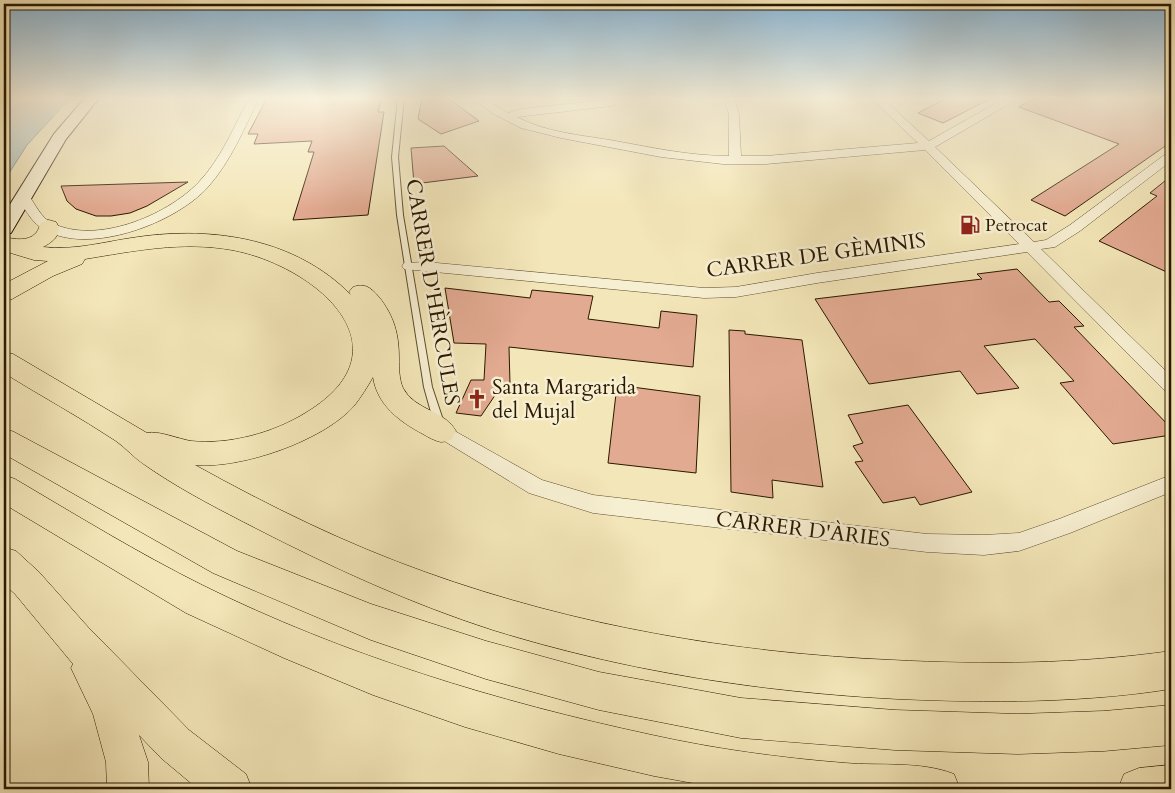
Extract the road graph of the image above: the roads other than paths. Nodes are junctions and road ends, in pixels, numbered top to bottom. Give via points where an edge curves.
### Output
1 (48, 135) edge
2 (61, 135) edge
3 (67, 135) edge
4 (235, 135) edge
5 (398, 135) edge
6 (562, 135) edge
7 (734, 135) edge
8 (916, 135) edge
9 (947, 135) edge
10 (928, 146) junction
11 (1171, 156) edge
12 (46, 158) junction
13 (735, 160) junction
14 (23, 197) junction
15 (4, 204) edge
16 (49, 226) junction
17 (5, 239) edge
18 (1032, 247) junction
19 (100, 251) junction
20 (277, 255) junction
21 (409, 266) junction
22 (4, 294) edge
23 (4, 361) edge
24 (1171, 386) edge
25 (442, 431) junction
26 (127, 434) junction
27 (4, 440) edge
28 (1171, 483) edge
29 (4, 488) edge
30 (4, 562) edge
31 (75, 640) junction
32 (1171, 656) edge
33 (1171, 670) edge
34 (949, 682) junction
35 (1171, 725) edge
36 (1171, 786) edge
37 (128, 789) edge
38 (231, 789) edge
39 (939, 789) edge
40 (1139, 789) edge

1 - 15 main road
2 - 12 main road
3 - 12 main road
4 - 16 street via 202,186 186,201 142,225 74,234
5 - 21 lane, CARRER D'HÈRCULES via 395,165
6 - 13 street via 628,149
7 - 13 street
8 - 10 street
9 - 10 street
10 - 13 street via 813,158
10 - 18 street
11 - 18 street, CARRER DE GÈMINIS via 1075,228 1050,244
12 - 14 main road
14 - 16 street via 36,217
14 - 17 main road
16 - 17 highway via 40,240 21,246
17 - 19 highway via 27,252 55,256
18 - 21 street, CARRER DE GÈMINIS via 720,294
18 - 24 street
19 - 20 highway via 154,241 208,240
19 - 22 highway via 45,271
20 - 25 highway via 338,273 354,285 374,307 385,329 387,381 393,397 408,412
20 - 26 highway via 328,284 363,325 367,359 359,381 344,399 309,425 268,443 242,450 187,453
21 - 25 lane, CARRER D'HÈRCULES via 428,387
23 - 26 highway
25 - 28 street, CARRER D'ÀRIES via 536,487 593,504 927,543 984,545 1020,542
26 - 34 highway via 154,455 232,499 355,560 470,604 564,632 643,650 826,677
27 - 35 highway via 224,562 371,622 486,660 599,691 741,718 895,730 1018,734
29 - 39 highway via 197,601 350,668 471,709 598,744 736,770 820,781
30 - 31 highway via 27,583
31 - 37 highway via 111,708 127,762
31 - 38 highway via 175,744
32 - 34 highway
33 - 34 highway via 1078,680
36 - 40 highway

